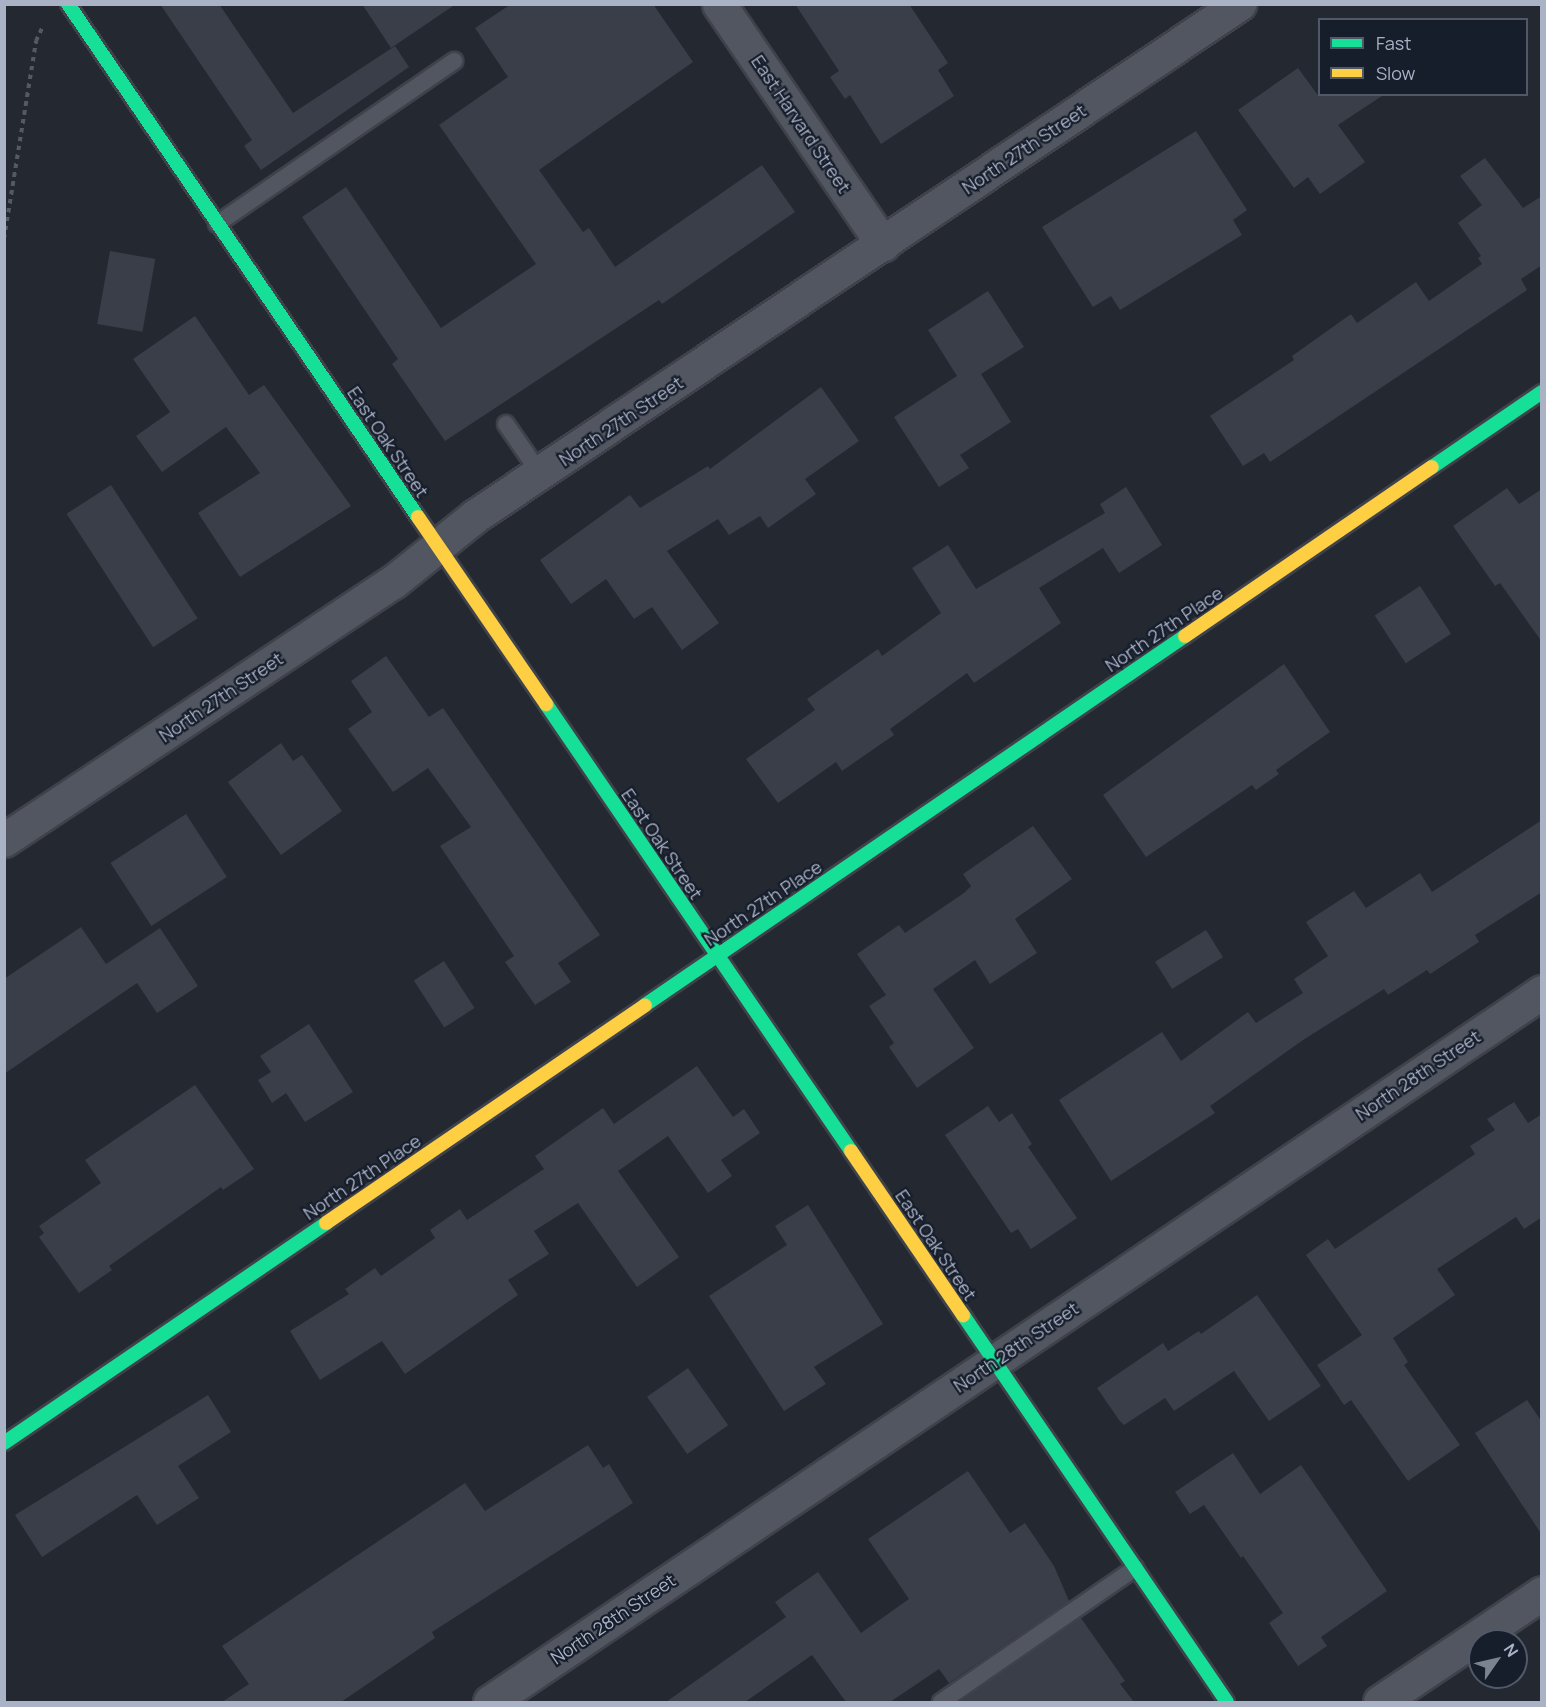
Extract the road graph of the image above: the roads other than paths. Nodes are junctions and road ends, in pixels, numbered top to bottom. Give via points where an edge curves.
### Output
1 (68, 4) edge
2 (719, 4) edge
3 (1239, 4) edge
4 (454, 61) dead end
5 (217, 224) junction
6 (883, 244) junction
7 (1541, 394) edge
8 (506, 424) dead end
9 (541, 475) junction
10 (437, 547) junction
11 (4, 840) edge
12 (717, 956) junction
13 (1542, 992) edge
14 (994, 1362) junction
15 (4, 1443) edge
16 (1135, 1568) junction
17 (1542, 1593) edge
18 (490, 1702) edge
19 (941, 1702) edge
20 (1227, 1702) edge
21 (1380, 1702) edge

1 - 5 street, East Oak Street
2 - 6 street, East Harvard Street
3 - 6 street, North 27th Street
4 - 5 lane
5 - 10 street, East Oak Street
6 - 9 street, North 27th Street
7 - 12 street, North 27th Place
8 - 9 lane
9 - 10 street, North 27th Street via 475,516
10 - 11 street, North 27th Street via 393,582
10 - 12 street, East Oak Street
12 - 14 street, East Oak Street
12 - 15 street, North 27th Place
13 - 14 street, North 28th Street
14 - 16 street, East Oak Street
14 - 18 street, North 28th Street
16 - 19 lane
16 - 20 street, East Oak Street
17 - 21 street

